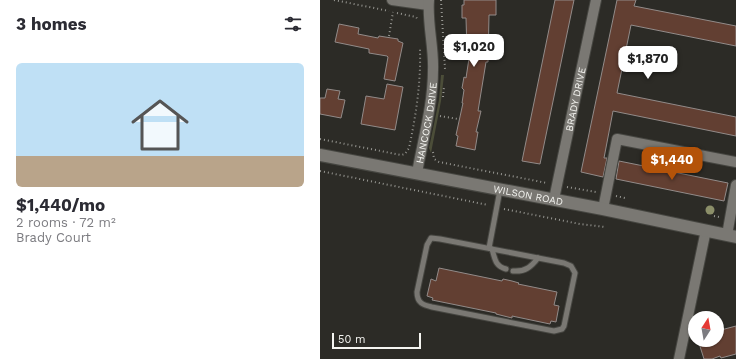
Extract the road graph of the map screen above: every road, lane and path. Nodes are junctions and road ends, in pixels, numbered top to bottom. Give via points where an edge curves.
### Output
1 (334, 0) edge
2 (392, 0) edge
3 (441, 0) edge
4 (596, 0) edge
5 (428, 3) edge
6 (394, 12) junction
7 (419, 23) dead end
8 (389, 36) dead end
9 (420, 43) dead end
10 (445, 71) dead end
11 (444, 83) dead end
12 (443, 101) dead end
13 (458, 119) dead end
14 (438, 123) dead end
15 (320, 139) edge
16 (433, 152) dead end
17 (320, 155) edge
18 (736, 162) edge
19 (320, 171) edge
20 (417, 173) junction
21 (558, 185) junction
22 (736, 186) edge
23 (501, 189) junction
24 (606, 194) junction
25 (625, 198) dead end
26 (554, 199) junction
27 (497, 207) junction
28 (603, 208) junction
29 (605, 227) dead end
30 (706, 230) junction
31 (731, 236) edge
32 (491, 249) junction
33 (538, 258) junction
34 (506, 270) dead end
35 (513, 271) dead end
36 (679, 359) edge

1 - 6 path
2 - 5 street
3 - 10 path
4 - 21 street, BRADY DRIVE
5 - 20 street, HANCOCK DRIVE via 433,77
6 - 7 path via 416,17
6 - 8 path
9 - 15 path via 418,98 409,148 405,154
11 - 12 path
13 - 14 path via 440,116
16 - 21 path via 434,159 439,162
17 - 20 street, WILSON ROAD
18 - 24 street via 617,139
19 - 27 path
20 - 23 street, WILSON ROAD
21 - 24 path
21 - 26 street, BRADY DRIVE
22 - 31 street
23 - 26 street, WILSON ROAD
23 - 27 lane
24 - 25 path
24 - 28 street
26 - 28 street, WILSON ROAD
27 - 29 path
27 - 32 lane
28 - 30 street, WILSON ROAD
30 - 31 street, WILSON ROAD
30 - 36 street
32 - 33 lane
32 - 33 lane via 431,238 427,245 417,292 420,303 558,331 564,326 574,269 568,264
32 - 34 lane via 497,265
33 - 35 lane via 525,270

